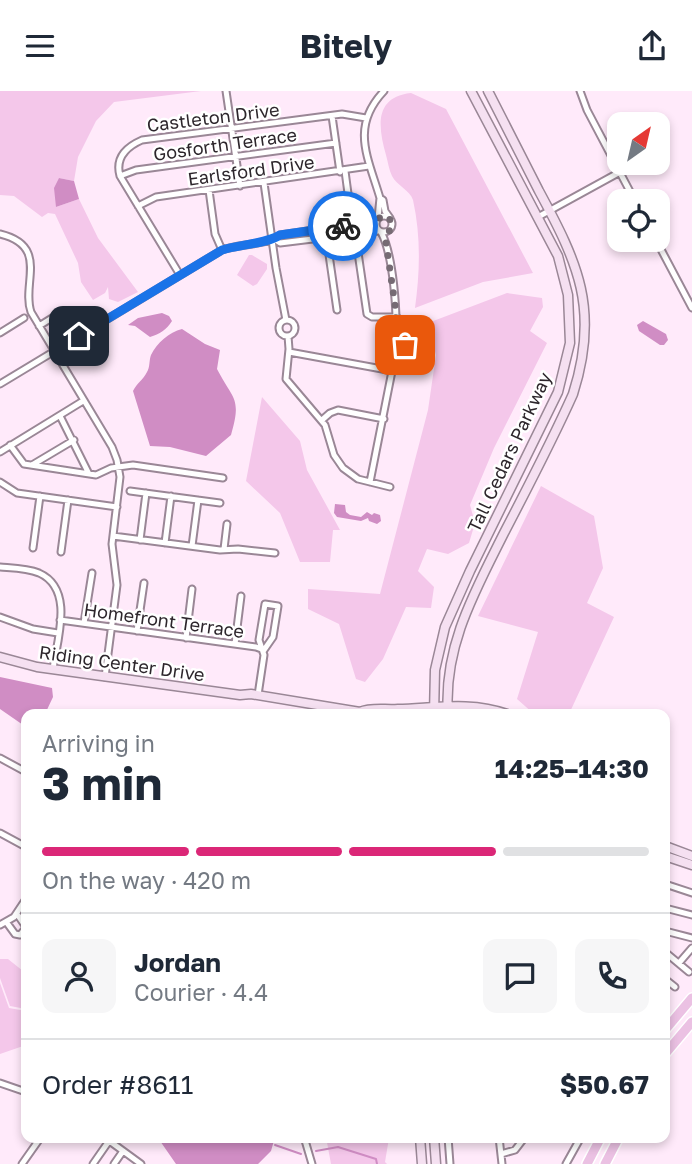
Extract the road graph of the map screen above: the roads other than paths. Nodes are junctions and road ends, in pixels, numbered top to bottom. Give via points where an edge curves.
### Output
1 (226, 91) edge
2 (384, 91) edge
3 (471, 91) edge
4 (488, 91) edge
5 (580, 91) edge
6 (332, 115) junction
7 (366, 118) junction
8 (232, 130) junction
9 (336, 143) junction
10 (607, 148) edge
11 (235, 157) junction
12 (369, 166) junction
13 (342, 171) junction
14 (615, 175) edge
15 (120, 176) junction
16 (264, 183) junction
17 (240, 186) junction
18 (209, 190) junction
19 (380, 198) junction
20 (138, 206) junction
21 (550, 211) junction
22 (351, 216) dead end
23 (538, 217) junction
24 (390, 218) junction
25 (377, 219) junction
26 (326, 228) junction
27 (390, 230) junction
28 (380, 231) junction
29 (0, 234) edge
30 (327, 236) junction
31 (356, 239) dead end
32 (273, 240) junction
33 (386, 242) junction
34 (222, 250) junction
35 (662, 252) edge
36 (180, 275) junction
37 (692, 308) edge
38 (337, 310) dead end
39 (62, 311) dead end
40 (397, 317) junction
41 (24, 318) dead end
42 (286, 320) junction
43 (38, 326) junction
44 (0, 333) edge
45 (288, 336) junction
46 (395, 340) junction
47 (53, 352) junction
48 (289, 352) junction
49 (395, 356) junction
50 (393, 370) junction
51 (1, 374) edge
52 (2, 382) edge
53 (83, 401) junction
54 (60, 416) junction
55 (384, 419) junction
56 (322, 420) junction
57 (74, 440) junction
58 (10, 445) junction
59 (0, 452) edge
60 (32, 465) junction
61 (119, 467) junction
62 (89, 474) junction
63 (223, 478) dead end
64 (370, 482) junction
65 (1, 485) edge
66 (390, 487) dead end
67 (130, 491) dead end
68 (146, 493) junction
69 (40, 496) junction
70 (171, 496) junction
71 (68, 500) junction
72 (198, 500) junction
73 (220, 503) dead end
74 (117, 507) junction
75 (227, 524) dead end
76 (113, 536) junction
77 (140, 540) junction
78 (165, 543) junction
79 (192, 546) junction
80 (33, 548) dead end
81 (225, 549) junction
82 (61, 552) dead end
83 (275, 554) dead end
84 (0, 567) edge
85 (92, 573) dead end
86 (144, 583) dead end
87 (192, 589) dead end
88 (241, 596) dead end
89 (0, 617) edge
90 (60, 620) junction
91 (84, 624) junction
92 (112, 627) junction
93 (137, 631) junction
94 (58, 633) junction
95 (186, 638) junction
96 (234, 644) junction
97 (264, 650) junction
98 (0, 657) edge
99 (53, 669) junction
100 (105, 677) junction
101 (240, 695) junction
102 (258, 697) junction
103 (276, 700) junction
104 (335, 709) edge
105 (433, 709) edge
106 (448, 709) edge
107 (455, 709) edge
108 (488, 709) edge
109 (0, 759) edge
110 (21, 770) edge
111 (0, 834) edge
112 (21, 844) edge
113 (670, 848) edge
114 (692, 856) edge
115 (670, 858) edge
116 (692, 865) edge
117 (670, 886) edge
118 (692, 893) edge
119 (21, 907) edge
120 (670, 909) edge
121 (17, 914) junction
122 (692, 915) edge
123 (21, 920) edge
124 (3, 924) edge
125 (670, 931) edge
126 (21, 934) edge
127 (692, 938) edge
128 (692, 948) edge
129 (670, 956) edge
130 (679, 963) junction
131 (689, 972) dead end
132 (670, 983) edge
133 (675, 987) dead end
134 (692, 998) edge
135 (692, 1022) edge
136 (670, 1024) edge
137 (670, 1048) edge
138 (0, 1083) edge
139 (21, 1090) edge
140 (37, 1143) edge
141 (105, 1143) edge
142 (112, 1143) edge
143 (306, 1143) edge
144 (420, 1143) edge
145 (434, 1143) edge
146 (448, 1143) edge
147 (499, 1143) edge
148 (520, 1143) edge
149 (578, 1143) edge
150 (598, 1143) edge
151 (616, 1143) edge
152 (123, 1151) junction
153 (500, 1154) junction
154 (606, 1162) edge
155 (22, 1164) edge
156 (93, 1164) edge
157 (114, 1164) edge
158 (141, 1164) edge
159 (312, 1164) edge
160 (422, 1164) edge
161 (436, 1164) edge
162 (450, 1164) edge
163 (502, 1164) edge
164 (566, 1164) edge
165 (587, 1164) edge

1 - 8 street
2 - 7 street
3 - 23 main road, Tall Cedars Parkway
4 - 21 main road, Tall Cedars Parkway
5 - 10 street
6 - 7 street, Castleton Drive
6 - 8 street, Castleton Drive
6 - 9 street
7 - 12 street
8 - 11 street
8 - 15 street, Castleton Drive via 142,140 120,158
9 - 11 street, Gosforth Terrace
9 - 13 street
11 - 15 street, Gosforth Terrace
11 - 17 street
12 - 13 street, Earlsford Drive
12 - 19 street
13 - 16 street, Earlsford Drive
13 - 22 street
14 - 21 street
15 - 20 street
16 - 17 street, Earlsford Drive
16 - 32 street
17 - 18 street, Earlsford Drive
18 - 20 street, Earlsford Drive via 156,197
18 - 34 street
19 - 24 street
19 - 25 street
20 - 36 street
21 - 23 street
21 - 106 main road, Tall Cedars Parkway via 580,280 585,337 581,365 573,394 460,626 450,660
23 - 105 main road, Tall Cedars Parkway via 558,256 568,295 571,329 567,361 550,410 452,609 437,657
24 - 25 street
24 - 27 street
25 - 26 street
25 - 28 street
26 - 30 street
26 - 32 street
27 - 28 street
27 - 33 street
28 - 30 street
28 - 33 street
29 - 43 street via 17,242 29,257 29,307
30 - 32 street via 280,243
30 - 38 street
31 - 40 street via 367,314
32 - 34 street
32 - 42 street
33 - 40 street
34 - 36 street
35 - 37 street
36 - 47 street
39 - 43 street
40 - 46 street
41 - 44 street
42 - 45 street via 295,328
42 - 45 street via 279,328
43 - 47 street
45 - 48 street
46 - 49 street via 389,348
46 - 49 street via 406,348
47 - 52 street
47 - 53 street
48 - 50 street
48 - 56 street via 286,381
49 - 50 street
50 - 55 street
51 - 52 street
53 - 54 street
53 - 61 street
54 - 57 street
54 - 58 street
55 - 56 street via 338,410
55 - 64 street
56 - 64 street via 336,459 355,477
57 - 60 street
57 - 62 street
58 - 59 street
58 - 60 street via 20,461
60 - 62 street
61 - 62 street
61 - 63 street
61 - 74 street
64 - 66 street
65 - 69 street
67 - 68 street
68 - 70 street
68 - 77 street
69 - 71 street
69 - 80 street
70 - 72 street
70 - 78 street
71 - 74 street
71 - 82 street
72 - 73 street
72 - 79 street
74 - 76 street
75 - 81 street
76 - 77 street
76 - 92 street via 117,585
77 - 78 street
78 - 79 street
79 - 81 street
81 - 83 street
84 - 90 street via 35,572 49,580 60,595
85 - 91 street
86 - 93 street
87 - 95 street
88 - 96 street
89 - 94 street
90 - 91 street, Homefront Terrace
90 - 94 street
91 - 92 street, Homefront Terrace
92 - 93 street, Homefront Terrace
92 - 100 street
93 - 95 street, Homefront Terrace
94 - 99 street
95 - 96 street, Homefront Terrace
96 - 97 street, Homefront Terrace
97 - 97 street via 273,637 278,605 264,604 259,640
97 - 102 street
98 - 99 main road, Riding Center Drive
99 - 100 main road, Riding Center Drive
100 - 101 main road, Riding Center Drive
101 - 102 main road, Riding Center Drive
101 - 103 main road, Riding Center Drive
102 - 103 main road, Riding Center Drive
103 - 104 main road, Riding Center Drive
107 - 108 main road, Riding Center Drive
109 - 110 street
111 - 112 street
113 - 114 main road
115 - 116 main road
117 - 118 street
119 - 121 street
120 - 122 street
121 - 123 street
121 - 124 street
124 - 126 street
125 - 127 street
128 - 130 street
129 - 130 street
130 - 131 street
132 - 133 street
134 - 136 main road
135 - 137 main road
138 - 139 street
140 - 155 street
141 - 156 street
142 - 152 street
143 - 159 street
144 - 160 main road
145 - 161 main road
146 - 162 street
147 - 153 street
148 - 153 street via 515,1150
149 - 164 street
150 - 165 main road
151 - 154 main road
152 - 157 street
152 - 158 street
153 - 163 street
154 - 165 main road via 602,1158

